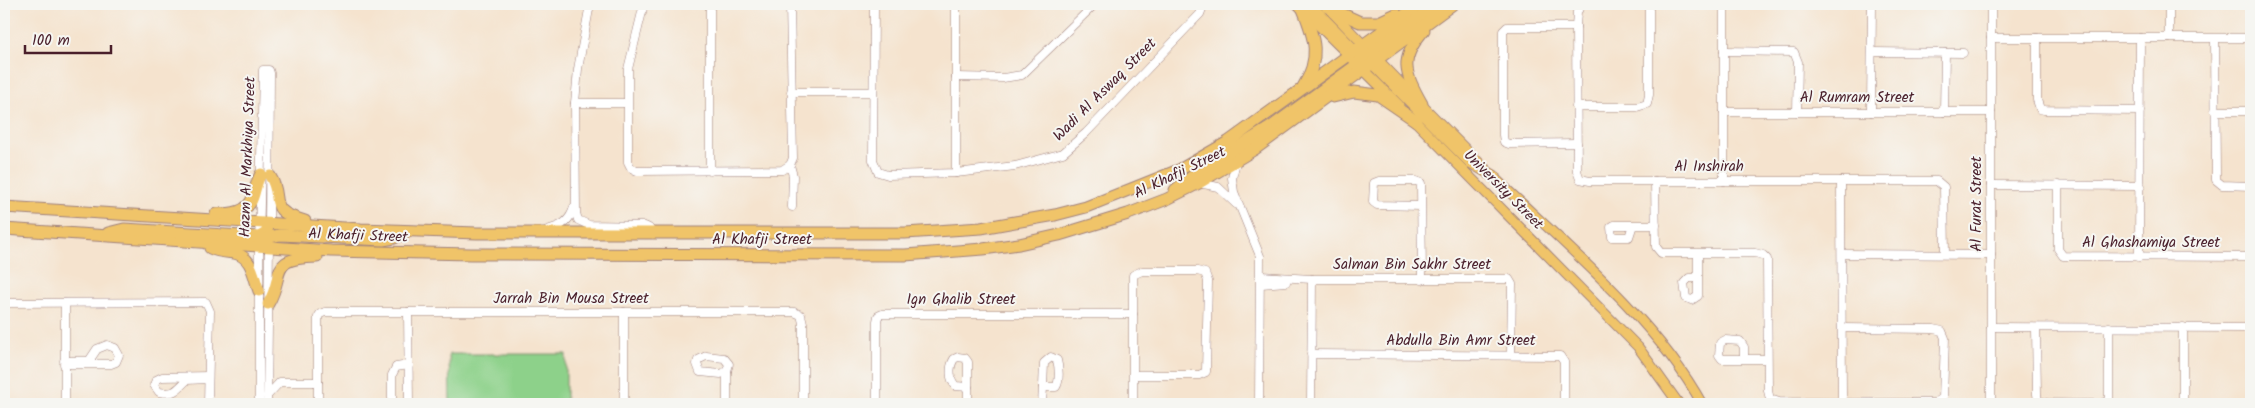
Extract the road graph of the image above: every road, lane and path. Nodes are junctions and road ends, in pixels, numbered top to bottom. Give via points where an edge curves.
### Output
1 (590, 4) edge
2 (644, 4) edge
3 (710, 4) edge
4 (790, 4) edge
5 (874, 4) edge
6 (956, 4) edge
7 (1096, 4) edge
8 (1204, 4) edge
9 (1420, 4) edge
10 (1436, 4) edge
11 (1453, 4) edge
12 (1582, 4) edge
13 (1649, 4) edge
14 (1724, 4) edge
15 (1872, 4) edge
16 (1991, 4) edge
17 (2169, 4) edge
18 (1303, 5) edge
19 (1325, 5) edge
20 (1408, 13) junction
21 (1433, 19) junction
22 (1576, 27) junction
23 (1991, 38) junction
24 (2037, 38) junction
25 (2140, 38) junction
26 (2169, 38) junction
27 (2215, 38) junction
28 (2251, 38) edge
29 (1724, 51) junction
30 (1872, 52) junction
31 (1945, 52) junction
32 (1963, 53) dead end
33 (1364, 58) junction
34 (956, 77) junction
35 (792, 92) junction
36 (873, 92) junction
37 (1300, 92) junction
38 (1324, 100) junction
39 (575, 103) junction
40 (627, 103) junction
41 (1422, 104) junction
42 (1576, 107) junction
43 (2140, 111) junction
44 (2215, 111) junction
45 (2251, 111) edge
46 (1724, 112) junction
47 (1797, 112) junction
48 (1871, 112) junction
49 (1944, 112) junction
50 (1991, 112) junction
51 (1416, 121) junction
52 (1577, 143) junction
53 (1236, 162) junction
54 (790, 165) junction
55 (710, 171) junction
56 (956, 173) junction
57 (266, 175) junction
58 (1494, 176) junction
59 (1655, 181) junction
60 (1724, 181) junction
61 (1841, 181) junction
62 (1199, 184) junction
63 (1991, 185) junction
64 (2058, 185) junction
65 (2141, 186) junction
66 (2251, 186) edge
67 (1167, 199) junction
68 (574, 205) junction
69 (1421, 206) junction
70 (4, 207) edge
71 (792, 207) dead end
72 (1240, 209) junction
73 (201, 220) junction
74 (264, 223) junction
75 (1632, 225) dead end
76 (1656, 225) junction
77 (315, 226) junction
78 (10, 230) edge
79 (409, 231) junction
80 (4, 233) edge
81 (531, 233) junction
82 (653, 234) junction
83 (102, 236) junction
84 (264, 242) junction
85 (204, 243) junction
86 (331, 251) junction
87 (1698, 254) junction
88 (1842, 254) junction
89 (1945, 254) junction
90 (1991, 255) junction
91 (2139, 257) junction
92 (2251, 257) edge
93 (1698, 278) dead end
94 (1261, 280) junction
95 (1312, 280) junction
96 (1422, 280) junction
97 (259, 291) junction
98 (65, 302) junction
99 (4, 303) edge
100 (268, 304) junction
101 (408, 312) junction
102 (624, 312) junction
103 (1133, 314) junction
104 (1991, 327) junction
105 (2109, 327) junction
106 (2183, 327) junction
107 (1842, 328) junction
108 (2036, 328) junction
109 (2251, 328) edge
110 (1311, 354) junction
111 (94, 355) junction
112 (1511, 355) junction
113 (1744, 359) dead end
114 (1767, 359) junction
115 (64, 363) junction
116 (99, 364) junction
117 (409, 365) junction
118 (266, 370) junction
119 (727, 371) dead end
120 (1133, 375) junction
121 (175, 376) junction
122 (208, 378) junction
123 (280, 382) junction
124 (318, 382) junction
125 (182, 385) junction
126 (968, 387) dead end
127 (1043, 387) dead end
128 (4, 399) edge
129 (266, 400) edge
130 (1842, 401) junction
131 (1887, 403) edge
132 (5, 404) edge
133 (64, 404) edge
134 (208, 404) edge
135 (259, 404) edge
136 (318, 404) edge
137 (392, 404) edge
138 (409, 404) edge
139 (624, 404) edge
140 (727, 404) edge
141 (803, 404) edge
142 (877, 404) edge
143 (968, 404) edge
144 (1042, 404) edge
145 (1133, 404) edge
146 (1259, 404) edge
147 (1311, 404) edge
148 (1564, 404) edge
149 (1679, 404) edge
150 (1702, 404) edge
151 (1991, 404) edge
152 (2183, 404) edge

1 - 39 street
2 - 40 street via 628,69
3 - 55 street
4 - 35 street
5 - 36 street, Wadi Al Aswaq Street
6 - 34 street
7 - 34 street via 1022,75
8 - 56 street, Wadi Al Aswaq Street via 1200,14 1063,153 1015,166
9 - 20 highway, Al Khafji Street
10 - 33 highway
11 - 21 highway, Al Khafji Street
12 - 22 street, Al Inshirah via 1577,12
13 - 42 street via 1647,104 1637,107
14 - 29 street
15 - 30 street
16 - 23 street, Al Furat Street
17 - 26 street
18 - 33 highway
18 - 37 highway via 1315,51 1311,71
19 - 20 highway via 1354,21 1367,23
19 - 33 main road, University Street
20 - 33 highway, Al Khafji Street
21 - 33 highway, Al Khafji Street
21 - 41 highway via 1413,45 1406,62 1408,77
22 - 42 street, Al Inshirah
22 - 52 street via 1507,27 1503,31 1503,135 1504,142 1509,144
23 - 24 street
23 - 50 street, Al Furat Street
24 - 25 street
24 - 43 street via 2037,100 2040,109
25 - 26 street
25 - 43 street
26 - 27 street
27 - 28 street
27 - 44 street
29 - 46 street
29 - 47 street via 1794,52 1798,62
30 - 31 street
30 - 48 street
31 - 32 street
31 - 49 street
33 - 37 highway, Al Khafji Street
33 - 38 highway, Al Khafji Street
33 - 41 main road, University Street
33 - 51 main road, University Street
33 - 58 highway via 1470,162
33 - 67 highway via 1271,127 1189,178
34 - 56 street
35 - 36 street
35 - 54 street via 793,158
36 - 56 street, Wadi Al Aswaq Street via 873,160 880,173
37 - 82 highway, Al Khafji Street via 1228,142 1181,169 1112,197 1055,215 940,232
38 - 51 highway via 1347,93 1371,94 1384,98
38 - 53 highway, Al Khafji Street
39 - 40 street
39 - 68 street
40 - 55 street via 628,162 631,168 637,171
41 - 58 main road, University Street
42 - 52 street, Al Inshirah
43 - 65 street
44 - 45 street
44 - 66 street via 2217,182
46 - 47 street, Al Rumram Street
46 - 60 street
47 - 48 street, Al Rumram Street
48 - 49 street, Al Rumram Street
49 - 50 street, Al Rumram Street
50 - 63 street, Al Furat Street
51 - 149 main road, University Street via 1638,347
52 - 59 street, Al Inshirah via 1580,179
53 - 62 highway, Al Khafji Street
53 - 72 street via 1232,183
54 - 55 street via 782,170
54 - 71 street
57 - 57 street, Hazm Al Markhiya Street via 270,73 263,70
57 - 73 highway via 246,208 234,213 210,215
57 - 74 street, Hazm Al Markhiya Street
57 - 77 highway via 274,182 281,210
58 - 150 main road, University Street via 1636,316 1669,355
59 - 60 street, Al Inshirah
59 - 76 street
60 - 61 street, Al Inshirah
61 - 88 street
61 - 89 street, Al Inshirah via 1941,182 1945,190
62 - 67 highway, Al Khafji Street
62 - 72 street via 1223,190
63 - 64 street
63 - 90 street, Al Furat Street
64 - 65 street
64 - 91 street, Al Ghashamiya Street via 2058,249 2061,255
65 - 91 street
67 - 86 highway, Al Khafji Street via 1059,235 1019,244 941,252 625,255
68 - 81 street via 564,224
68 - 82 street via 578,220 583,224 645,226
69 - 69 street via 1421,185 1418,181 1374,183 1374,202 1377,205
69 - 96 street
70 - 73 highway, Al Khafji Street
72 - 94 street via 1258,249
73 - 74 highway, Al Khafji Street
74 - 77 highway, Al Khafji Street
74 - 84 highway
75 - 76 street
76 - 87 street via 1656,247 1661,253
77 - 79 highway, Al Khafji Street
78 - 80 street
78 - 83 highway, Al Khafji Street
79 - 81 highway, Al Khafji Street
79 - 84 highway via 383,240 280,235
81 - 82 highway, Al Khafji Street
83 - 84 highway via 124,229
83 - 85 highway, Al Khafji Street
84 - 85 highway, Al Khafji Street
84 - 86 highway, Al Khafji Street
84 - 97 street, Hazm Al Markhiya Street
84 - 100 street, Hazm Al Markhiya Street
85 - 97 highway via 212,250 234,253 247,260
86 - 100 highway via 322,257 294,259 283,265
87 - 93 street
87 - 114 street via 1755,253 1765,256 1768,266
88 - 89 street
88 - 107 street
89 - 90 street
90 - 104 street, Al Furat Street
91 - 92 street, Al Ghashamiya Street
94 - 95 street, Salman Bin Sakhr Street
94 - 146 street
95 - 96 street, Salman Bin Sakhr Street
95 - 110 street
96 - 112 street, Salman Bin Sakhr Street via 1509,279 1512,284
97 - 135 street, Hazm Al Markhiya Street
98 - 99 street
98 - 115 street
98 - 122 street via 202,306 207,312 209,328
100 - 118 street, Hazm Al Markhiya Street
101 - 102 street, Jarrah Bin Mousa Street
101 - 117 street
101 - 124 street, Jarrah Bin Mousa Street via 320,314
102 - 139 street
102 - 141 street, Jarrah Bin Mousa Street via 797,313 803,323
103 - 120 street
103 - 120 street via 1135,272 1197,271 1205,274 1208,281 1206,372 1199,375
103 - 142 street, Ign Ghalib Street via 882,314 877,321
104 - 108 street
104 - 151 street, Al Furat Street
105 - 106 street
105 - 108 street
105 - 108 street via 2109,399 2099,404 2038,401
106 - 109 street
106 - 152 street
107 - 130 street
107 - 131 street via 1939,329 1944,334 1942,400 1935,403
110 - 112 street, Abdulla Bin Amr Street
110 - 147 street
111 - 115 street via 89,361
111 - 116 street
111 - 116 street via 100,347 107,345 118,351 116,362
112 - 148 street, Abdulla Bin Amr Street via 1563,357
113 - 114 street
114 - 130 street via 1768,394 1773,401
115 - 116 street
115 - 133 street
117 - 137 street via 392,371
117 - 138 street
118 - 123 street
118 - 129 street, Hazm Al Markhiya Street
119 - 140 street
120 - 145 street
121 - 122 street
121 - 125 street
121 - 125 street via 158,378 154,382 155,388 159,392 171,392
122 - 125 street via 189,379
122 - 134 street
123 - 124 street
123 - 129 street
124 - 136 street, Jarrah Bin Mousa Street
126 - 143 street
127 - 144 street
128 - 132 street
130 - 131 street

